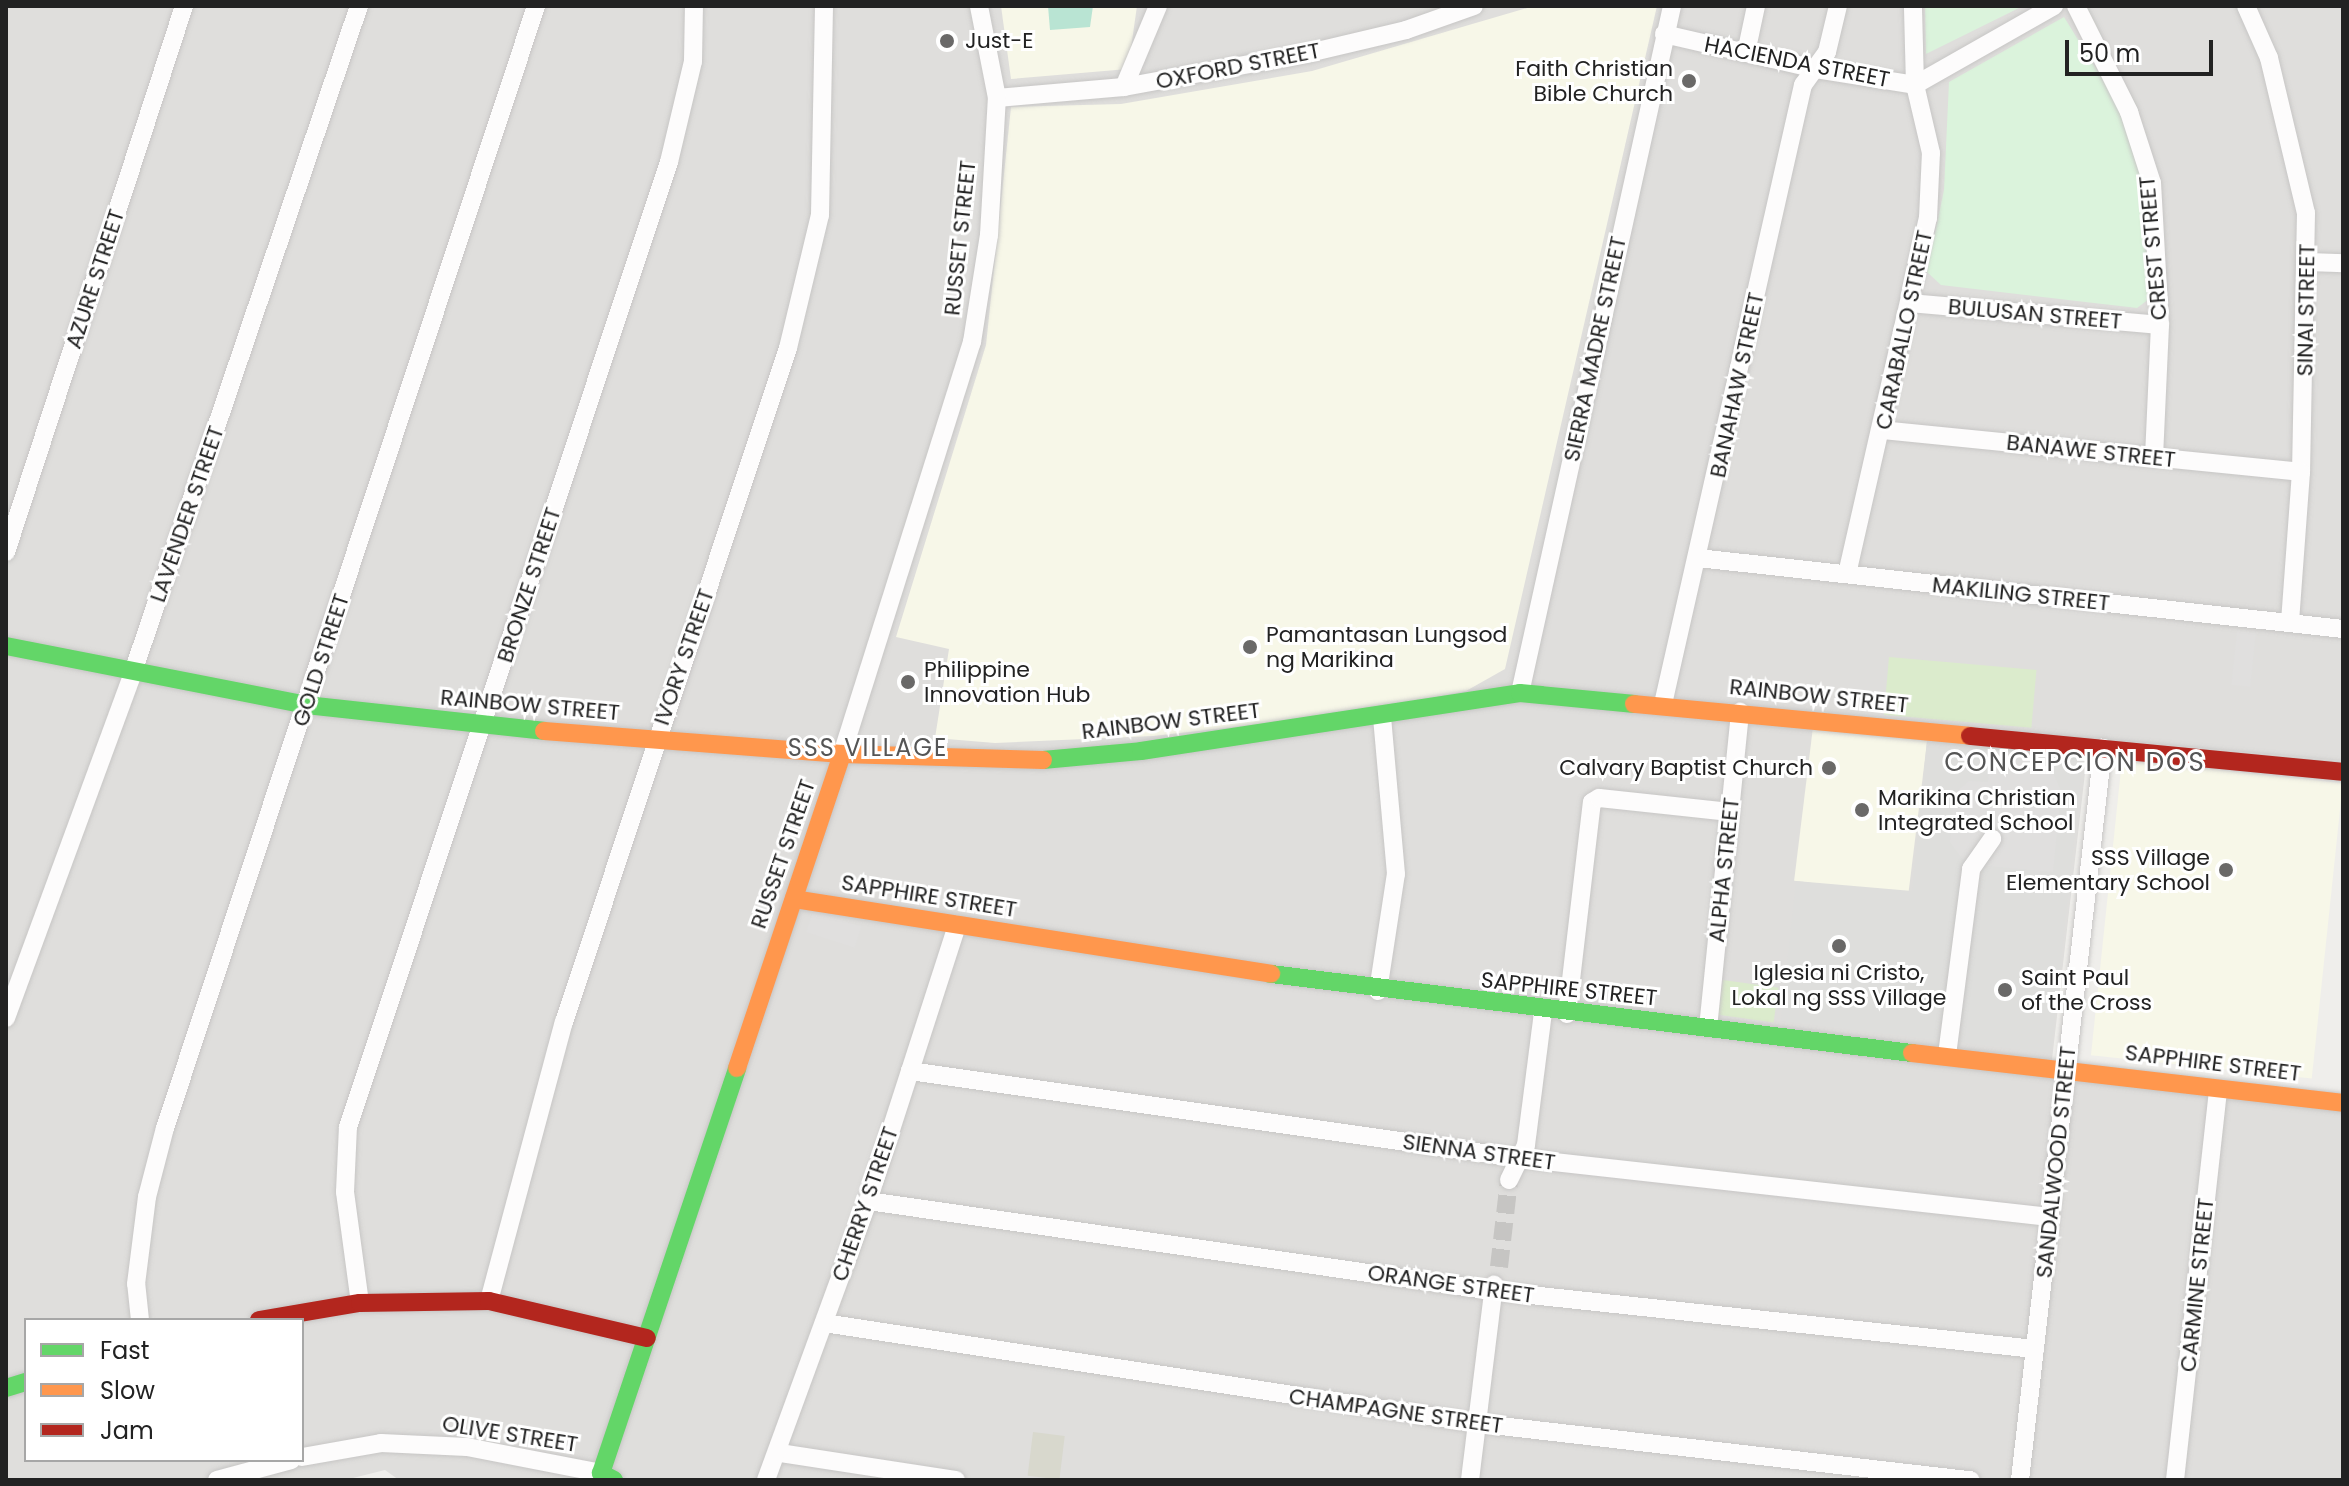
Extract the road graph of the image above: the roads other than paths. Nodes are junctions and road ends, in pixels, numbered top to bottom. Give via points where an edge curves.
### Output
1 (184, 6) edge
2 (359, 6) edge
3 (536, 6) edge
4 (694, 6) edge
5 (824, 6) edge
6 (979, 6) edge
7 (1158, 6) edge
8 (1474, 6) edge
9 (1672, 6) edge
10 (1756, 6) edge
11 (1838, 6) edge
12 (1913, 6) edge
13 (2054, 6) edge
14 (2076, 6) edge
15 (2246, 6) edge
16 (1664, 34) junction
17 (1746, 53) junction
18 (1816, 69) junction
19 (1915, 85) junction
20 (1124, 87) junction
21 (997, 98) junction
22 (2309, 262) junction
23 (2343, 263) edge
24 (1910, 303) junction
25 (2160, 325) junction
26 (1882, 430) junction
27 (2154, 458) junction
28 (2301, 472) junction
29 (6, 552) edge
30 (1698, 558) junction
31 (1847, 574) junction
32 (2290, 623) junction
33 (2343, 629) edge
34 (6, 646) edge
35 (133, 672) junction
36 (1520, 693) junction
37 (1663, 704) junction
38 (306, 705) junction
39 (1740, 712) junction
40 (1382, 717) junction
41 (482, 726) junction
42 (656, 740) junction
43 (2103, 748) junction
44 (842, 754) junction
45 (2343, 772) edge
46 (1730, 812) junction
47 (1992, 839) dead end
48 (794, 899) junction
49 (957, 925) junction
50 (1378, 991) junction
51 (1543, 1012) junction
52 (1567, 1014) junction
53 (6, 1018) edge
54 (1708, 1028) junction
55 (1947, 1055) junction
56 (2067, 1069) junction
57 (910, 1071) junction
58 (2218, 1089) junction
59 (2343, 1103) edge
60 (1518, 1158) junction
61 (1509, 1180) tunnel mouth
62 (868, 1201) junction
63 (2050, 1217) junction
64 (1494, 1288) junction
65 (489, 1301) junction
66 (360, 1303) junction
67 (140, 1318) edge
68 (271, 1318) edge
69 (824, 1323) junction
70 (647, 1338) junction
71 (2035, 1349) junction
72 (1475, 1423) junction
73 (780, 1453) junction
74 (304, 1457) edge
75 (284, 1462) edge
76 (608, 1476) edge
77 (217, 1480) edge
78 (766, 1480) edge
79 (956, 1480) edge
80 (1470, 1480) edge
81 (1971, 1480) edge
82 (2020, 1480) edge
83 (2175, 1480) edge

1 - 29 street, AZURE STREET
2 - 35 street, LAVENDER STREET
3 - 38 street, GOLD STREET
4 - 41 street, BRONZE STREET via 693,61 669,162
5 - 42 street, IVORY STREET via 820,215 788,348
6 - 21 street, RUSSET STREET
7 - 20 street
8 - 20 street, OXFORD STREET via 1406,30 1309,53
9 - 16 street, SIERRA MADRE STREET
10 - 17 street
11 - 18 street, BANAHAW STREET via 1827,52
12 - 19 street, CARABALLO STREET
13 - 19 street, HACIENDA STREET
14 - 25 street, CREST STREET via 2129,112 2152,183
15 - 22 street, SINAI STREET via 2269,58 2297,160
16 - 17 street, HACIENDA STREET
16 - 36 street, SIERRA MADRE STREET
17 - 18 street, HACIENDA STREET
18 - 19 street, HACIENDA STREET
18 - 30 street, BANAHAW STREET via 1803,85
19 - 24 street, CARABALLO STREET via 1928,129 1931,189
20 - 21 street, OXFORD STREET
21 - 44 street, RUSSET STREET via 989,235 972,342
22 - 23 street
22 - 28 street, SINAI STREET
24 - 25 street, BULUSAN STREET
24 - 26 street, CARABALLO STREET
25 - 27 street, CREST STREET
26 - 27 street, BANAWE STREET
26 - 31 street, CARABALLO STREET
27 - 28 street, BANAWE STREET
28 - 32 street, SINAI STREET
30 - 31 street, MAKILING STREET
30 - 37 street, BANAHAW STREET
31 - 32 street, MAKILING STREET
32 - 33 street, MAKILING STREET
34 - 35 street, RAINBOW STREET
35 - 38 street, RAINBOW STREET
35 - 53 street, LAVENDER STREET
36 - 37 street, RAINBOW STREET
36 - 40 street, RAINBOW STREET
37 - 39 street, RAINBOW STREET
38 - 41 street, RAINBOW STREET
38 - 67 street, GOLD STREET via 165,1128 143,1226 136,1284
39 - 43 street, RAINBOW STREET
39 - 46 street, ALPHA STREET
40 - 44 street, RAINBOW STREET via 1141,751 1017,762
40 - 50 street via 1396,874
41 - 42 street, RAINBOW STREET
41 - 66 street, BRONZE STREET via 348,1127 345,1192
42 - 44 street, RAINBOW STREET
42 - 65 street, IVORY STREET via 564,1022
43 - 45 street, RAINBOW STREET
43 - 56 street, SANDALWOOD STREET
44 - 48 street, RUSSET STREET
46 - 52 street via 1594,800
46 - 54 street, ALPHA STREET
47 - 55 street via 1971,869
48 - 49 street, SAPPHIRE STREET
48 - 70 street, RUSSET STREET
49 - 50 street, SAPPHIRE STREET
49 - 57 street, CHERRY STREET
50 - 51 street, SAPPHIRE STREET
51 - 52 street, SAPPHIRE STREET
51 - 60 street via 1526,1145
52 - 54 street, SAPPHIRE STREET
54 - 55 street, SAPPHIRE STREET
55 - 56 street, SAPPHIRE STREET
56 - 58 street, SAPPHIRE STREET
56 - 63 street, SANDALWOOD STREET
57 - 60 street, SIENNA STREET
57 - 62 street, CHERRY STREET
58 - 59 street, SAPPHIRE STREET
58 - 83 street, CARMINE STREET
60 - 61 street
60 - 63 street, SIENNA STREET
62 - 64 street, ORANGE STREET
62 - 69 street, CHERRY STREET
63 - 71 street, SANDALWOOD STREET
64 - 71 street, ORANGE STREET
64 - 72 street
65 - 66 street
65 - 70 street
66 - 68 street
69 - 72 street, CHAMPAGNE STREET
69 - 73 street, CHERRY STREET
70 - 76 street, RUSSET STREET
71 - 82 street, SANDALWOOD STREET
72 - 80 street
72 - 81 street, CHAMPAGNE STREET
73 - 78 street, CHERRY STREET
73 - 79 street
74 - 76 street, OLIVE STREET via 381,1443 467,1447
75 - 77 street

